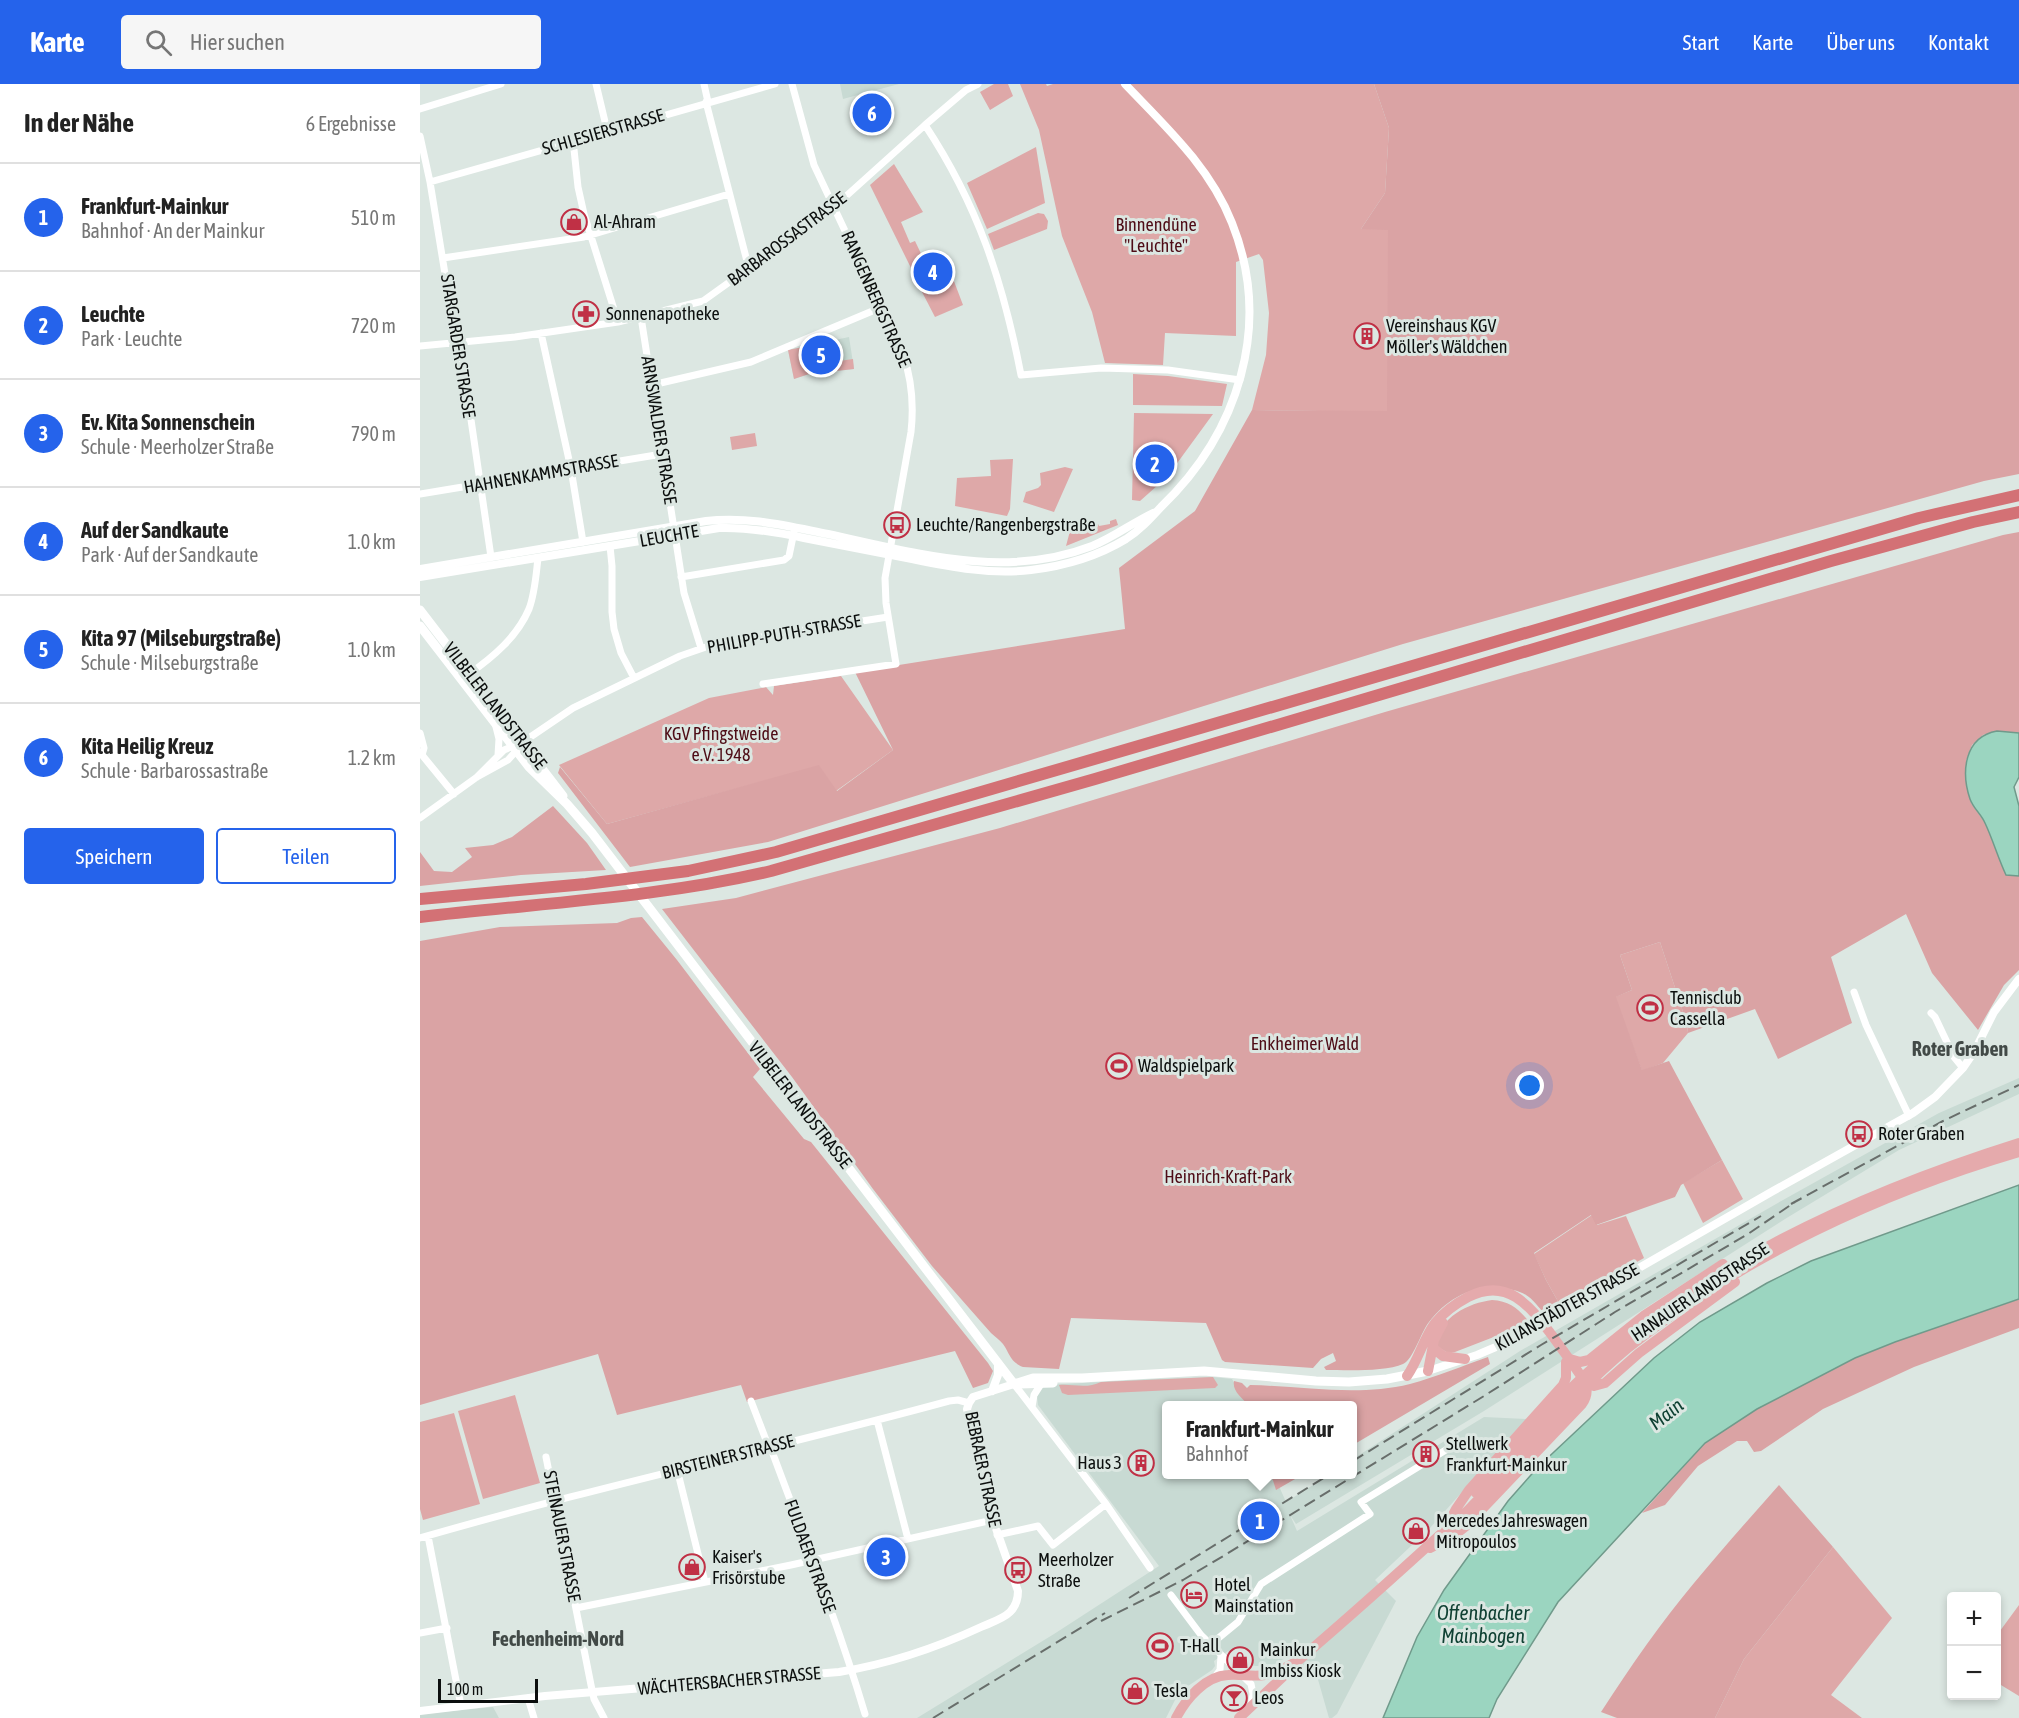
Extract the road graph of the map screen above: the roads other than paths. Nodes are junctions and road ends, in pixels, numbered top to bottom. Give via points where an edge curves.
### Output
1 (501, 84) edge
2 (596, 84) edge
3 (704, 84) edge
4 (776, 84) edge
5 (792, 84) edge
6 (978, 84) edge
7 (1125, 84) edge
8 (707, 102) junction
9 (420, 109) edge
10 (925, 125) junction
11 (607, 130) junction
12 (420, 136) edge
13 (573, 140) junction
14 (430, 182) junction
15 (729, 194) junction
16 (834, 207) junction
17 (592, 234) junction
18 (443, 258) junction
19 (749, 269) junction
20 (882, 307) junction
21 (641, 317) junction
22 (618, 322) junction
23 (541, 333) junction
24 (457, 343) junction
25 (420, 346) edge
26 (1240, 380) junction
27 (652, 385) junction
28 (662, 454) junction
29 (571, 469) junction
30 (479, 485) junction
31 (420, 494) edge
32 (2019, 495) edge
33 (2019, 512) edge
34 (674, 530) junction
35 (794, 532) junction
36 (583, 542) junction
37 (610, 546) junction
38 (890, 551) junction
39 (490, 557) junction
40 (538, 558) junction
41 (420, 569) edge
42 (432, 571) junction
43 (420, 577) edge
44 (681, 577) junction
45 (420, 610) edge
46 (888, 617) junction
47 (420, 626) edge
48 (701, 648) junction
49 (469, 674) junction
50 (634, 678) junction
51 (763, 684) dead end
52 (493, 719) junction
53 (420, 733) edge
54 (523, 742) junction
55 (515, 749) junction
56 (498, 755) junction
57 (421, 756) edge
58 (508, 760) junction
59 (529, 767) junction
60 (477, 777) junction
61 (454, 794) junction
62 (567, 804) junction
63 (420, 818) edge
64 (420, 899) edge
65 (420, 916) edge
66 (2019, 979) edge
67 (1854, 992) dead end
68 (1931, 1013) dead end
69 (1963, 1068) junction
70 (1909, 1116) junction
71 (2019, 1143) edge
72 (2019, 1152) edge
73 (1786, 1236) junction
74 (1779, 1250) junction
75 (1428, 1346) junction
76 (1465, 1359) junction
77 (1568, 1361) junction
78 (998, 1364) junction
79 (1428, 1371) junction
80 (1407, 1376) junction
81 (1037, 1381) junction
82 (1014, 1384) junction
83 (1586, 1384) junction
84 (1563, 1385) junction
85 (992, 1390) junction
86 (1585, 1400) junction
87 (751, 1401) dead end
88 (969, 1403) junction
89 (1032, 1407) junction
90 (877, 1420) junction
91 (770, 1446) junction
92 (1449, 1448) dead end
93 (546, 1457) dead end
94 (677, 1469) junction
95 (555, 1501) junction
96 (1106, 1504) junction
97 (993, 1520) junction
98 (1444, 1531) junction
99 (997, 1535) junction
100 (428, 1536) junction
101 (420, 1538) edge
102 (908, 1539) junction
103 (1423, 1552) junction
104 (812, 1559) junction
105 (1150, 1568) dead end
106 (705, 1582) junction
107 (1171, 1595) dead end
108 (1018, 1596) joint
109 (576, 1608) junction
110 (447, 1628) junction
111 (420, 1633) edge
112 (1210, 1645) junction
113 (1221, 1656) junction
114 (1299, 1660) junction
115 (852, 1670) junction
116 (1243, 1676) junction
117 (1213, 1679) junction
118 (592, 1693) junction
119 (528, 1698) junction
120 (461, 1706) junction
121 (1251, 1706) junction
122 (420, 1711) edge
123 (865, 1714) dead end
124 (534, 1718) edge
125 (604, 1718) edge
126 (1176, 1718) edge
127 (1239, 1718) edge
128 (1250, 1718) edge

1 - 9 street
2 - 11 street
3 - 8 street
4 - 8 street, SCHLESIERSTRASSE
5 - 16 street, RANGENBERGSTRASSE via 814,165
6 - 10 street, BARBAROSSASTRASSE
7 - 26 street, LEUCHTE via 1202,168 1233,225 1243,258 1248,299 1247,347
8 - 11 street, SCHLESIERSTRASSE
8 - 15 street
10 - 16 street, BARBAROSSASTRASSE
10 - 26 street via 948,161 986,243 1008,311 1021,375 1101,368 1168,370
11 - 13 street, SCHLESIERSTRASSE
12 - 14 street, STARGARDER STRASSE
13 - 14 street, SCHLESIERSTRASSE
13 - 17 street via 578,187
14 - 18 street, STARGARDER STRASSE
15 - 17 street
15 - 19 street
16 - 19 street, BARBAROSSASTRASSE
16 - 20 street, RANGENBERGSTRASSE
17 - 18 street
17 - 22 street
18 - 24 street, STARGARDER STRASSE
19 - 21 street, BARBAROSSASTRASSE via 703,300
20 - 27 street via 751,362
20 - 38 street, RANGENBERGSTRASSE via 907,364 913,402
21 - 22 street, BARBAROSSASTRASSE
21 - 27 street, ARNSWALDER STRASSE
22 - 23 street, BARBAROSSASTRASSE
23 - 24 street, BARBAROSSASTRASSE
23 - 29 street
24 - 25 street, BARBAROSSASTRASSE
24 - 30 street, STARGARDER STRASSE
26 - 38 street, LEUCHTE via 1222,427 1186,482 1158,510 1102,542 1060,560 1023,562 993,563
27 - 28 street, ARNSWALDER STRASSE
28 - 29 street, HAHNENKAMMSTRASSE
28 - 34 street, ARNSWALDER STRASSE
29 - 30 street, HAHNENKAMMSTRASSE
29 - 36 street
30 - 31 street, HAHNENKAMMSTRASSE
30 - 39 street, STARGARDER STRASSE
32 - 64 highway via 1919,518 776,852 688,871
33 - 65 highway via 1831,561 771,871 655,893
34 - 35 street, LEUCHTE via 736,527
34 - 36 street, LEUCHTE
34 - 37 street, LEUCHTE
34 - 44 street, ARNSWALDER STRASSE
35 - 38 street, LEUCHTE
35 - 44 street via 789,555 784,560
36 - 39 street, LEUCHTE
37 - 40 street, LEUCHTE
37 - 50 street via 614,629
38 - 46 street, RANGENBERGSTRASSE via 885,583
39 - 42 street, LEUCHTE
40 - 42 street, LEUCHTE
40 - 49 street via 532,599 524,618 501,650
41 - 42 street, LEUCHTE
42 - 43 street, LEUCHTE
44 - 48 street, ARNSWALDER STRASSE
45 - 49 main road, VILBELER LANDSTRASSE
46 - 48 street, PHILIPP-PUTH-STRASSE
46 - 51 street, RANGENBERGSTRASSE via 896,664
47 - 52 main road, VILBELER LANDSTRASSE
48 - 50 street, PHILIPP-PUTH-STRASSE
49 - 54 main road, VILBELER LANDSTRASSE
50 - 54 street, PHILIPP-PUTH-STRASSE via 573,708
52 - 55 main road, VILBELER LANDSTRASSE
52 - 56 street
53 - 57 street via 424,744
54 - 55 street
54 - 62 main road, VILBELER LANDSTRASSE
55 - 56 street
55 - 58 street
55 - 59 main road, VILBELER LANDSTRASSE
56 - 60 street
57 - 61 street
58 - 59 street
58 - 60 street
59 - 62 main road, VILBELER LANDSTRASSE
60 - 61 street
61 - 63 street
62 - 78 main road, VILBELER LANDSTRASSE
66 - 69 street, KILIANSTÄDTER STRASSE
67 - 70 street
68 - 69 street
69 - 70 street, KILIANSTÄDTER STRASSE via 1935,1097
70 - 76 street, KILIANSTÄDTER STRASSE via 1516,1338
71 - 73 main road, HANAUER LANDSTRASSE via 1904,1182
72 - 74 main road, HANAUER LANDSTRASSE via 1935,1179
73 - 77 main road via 1764,1242 1669,1298 1589,1360
73 - 98 main road, HANAUER LANDSTRASSE via 1712,1279 1618,1347 1543,1417
74 - 83 main road via 1639,1353 1605,1383
74 - 98 main road, HANAUER LANDSTRASSE via 1707,1292 1620,1356 1570,1401 1471,1508
75 - 76 main road via 1443,1356
75 - 77 main road via 1446,1320 1467,1305 1500,1297 1515,1302 1535,1317
75 - 79 main road
75 - 80 main road
76 - 79 street, KILIANSTÄDTER STRASSE
77 - 83 main road
77 - 84 main road
78 - 81 main road
78 - 82 main road, VILBELER LANDSTRASSE
78 - 85 street
79 - 80 main road, KILIANSTÄDTER STRASSE
80 - 81 main road, KILIANSTÄDTER STRASSE via 1328,1382 1197,1371
81 - 82 main road, BIRSTEINER STRASSE
81 - 89 street
82 - 85 street, BIRSTEINER STRASSE
82 - 89 street, VILBELER LANDSTRASSE
83 - 86 main road
84 - 86 main road via 1577,1385
84 - 98 main road via 1463,1497
85 - 88 street, BIRSTEINER STRASSE
86 - 103 main road via 1466,1527
87 - 91 street, FULDAER STRASSE
88 - 90 street, BIRSTEINER STRASSE via 954,1400
88 - 97 street, BEBRAER STRASSE
89 - 96 street, VILBELER LANDSTRASSE
90 - 91 street, BIRSTEINER STRASSE
90 - 102 street
91 - 94 street, BIRSTEINER STRASSE
91 - 104 street, FULDAER STRASSE
92 - 112 street via 1361,1502 1370,1514 1261,1584 1238,1622
93 - 95 street, STEINAUER STRASSE
94 - 95 street, BIRSTEINER STRASSE
94 - 106 street
95 - 100 street, BIRSTEINER STRASSE
95 - 109 street, STEINAUER STRASSE
96 - 99 street, BEBRAER STRASSE via 1053,1545 1038,1526
96 - 105 street, VILBELER LANDSTRASSE
97 - 99 street, BEBRAER STRASSE
97 - 102 street
98 - 103 main road, HANAUER LANDSTRASSE
99 - 108 street, BEBRAER STRASSE
100 - 101 street, BIRSTEINER STRASSE
100 - 110 street
102 - 104 street
103 - 114 main road, HANAUER LANDSTRASSE
104 - 106 street
104 - 115 street, FULDAER STRASSE
106 - 109 street
107 - 112 street
108 - 115 street, WÄCHTERSBACHER STRASSE via 1010,1612 973,1631 909,1655
109 - 118 street, STEINAUER STRASSE
110 - 111 street
110 - 120 street
112 - 113 street
113 - 116 street
113 - 117 street via 1220,1670
114 - 116 main road, HANAUER LANDSTRASSE via 1275,1673
114 - 121 main road, HANAUER LANDSTRASSE
115 - 118 street, WÄCHTERSBACHER STRASSE
115 - 123 street, FULDAER STRASSE
116 - 117 main road, HANAUER LANDSTRASSE
116 - 121 street via 1252,1687
117 - 126 main road via 1192,1695
118 - 119 street, WÄCHTERSBACHER STRASSE
118 - 125 street, STEINAUER STRASSE
119 - 120 street, WÄCHTERSBACHER STRASSE
119 - 124 street
120 - 122 street, WÄCHTERSBACHER STRASSE
121 - 127 main road, HANAUER LANDSTRASSE
121 - 128 street

